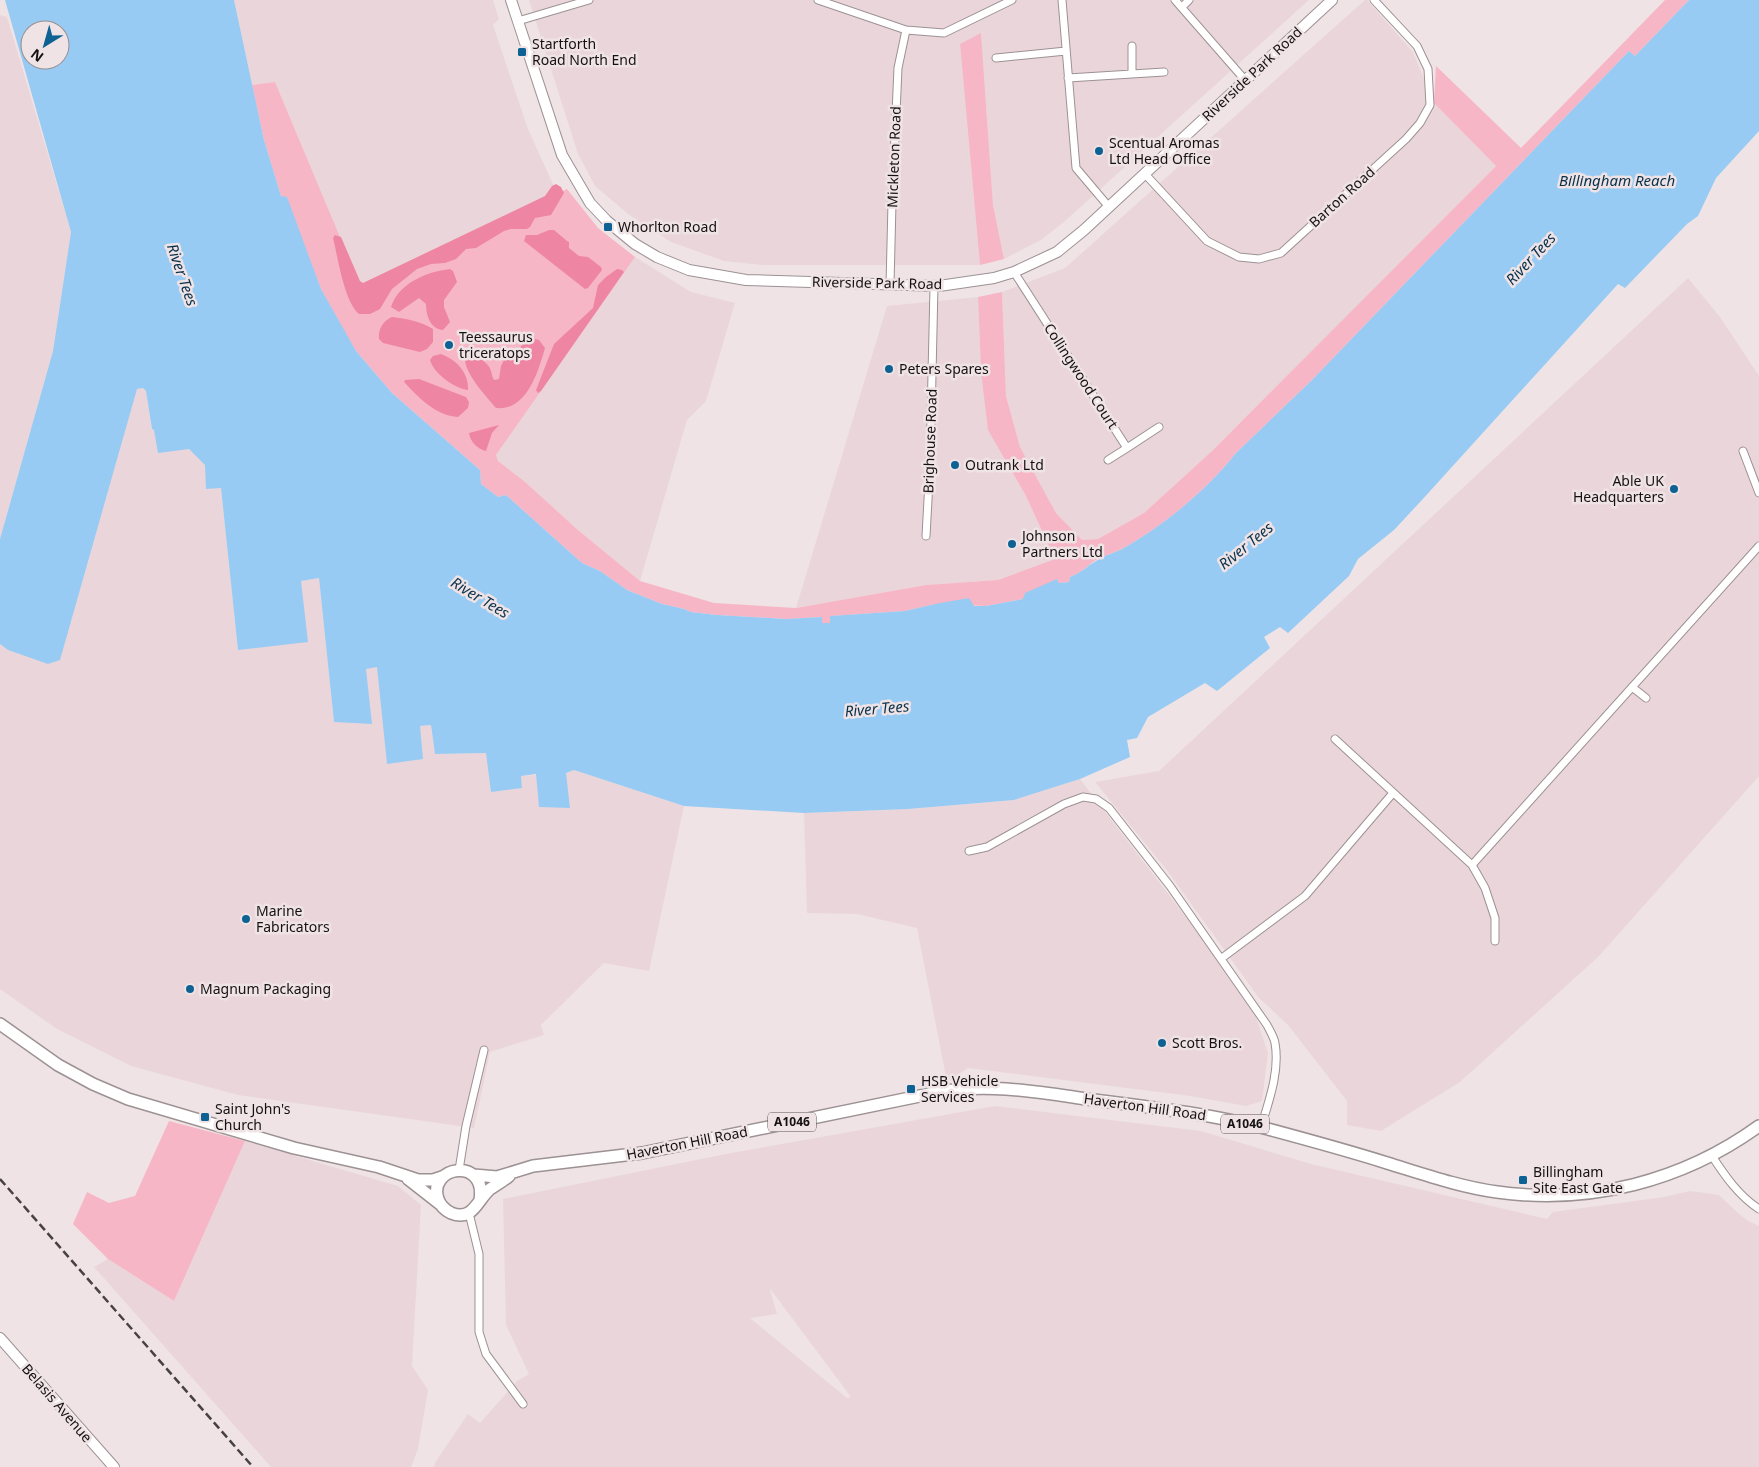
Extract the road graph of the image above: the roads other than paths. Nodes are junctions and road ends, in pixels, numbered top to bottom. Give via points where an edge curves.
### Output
1 (511, 0) edge
2 (589, 0) edge
3 (818, 0) edge
4 (1012, 0) edge
5 (1062, 0) edge
6 (1175, 0) edge
7 (1189, 0) edge
8 (1332, 0) edge
9 (1374, 0) edge
10 (1182, 7) junction
11 (518, 21) junction
12 (906, 30) junction
13 (1132, 46) dead end
14 (1066, 51) junction
15 (996, 58) dead end
16 (1164, 72) dead end
17 (1132, 74) junction
18 (1068, 78) junction
19 (1246, 80) junction
20 (1145, 174) junction
21 (1110, 207) junction
22 (1014, 272) junction
23 (890, 285) junction
24 (934, 286) junction
25 (1159, 427) dead end
26 (1127, 448) junction
27 (1743, 451) dead end
28 (1108, 460) dead end
29 (1759, 493) edge
30 (926, 536) dead end
31 (1759, 546) edge
32 (1632, 687) junction
33 (1646, 698) dead end
34 (1335, 739) dead end
35 (1393, 793) junction
36 (970, 851) dead end
37 (1472, 865) junction
38 (1494, 941) dead end
39 (1222, 958) junction
40 (0, 1024) edge
41 (484, 1050) dead end
42 (1759, 1126) edge
43 (1261, 1127) junction
44 (1712, 1156) junction
45 (459, 1170) junction
46 (515, 1172) junction
47 (474, 1175) junction
48 (406, 1176) junction
49 (442, 1177) junction
50 (480, 1200) junction
51 (440, 1204) junction
52 (1759, 1209) edge
53 (469, 1213) junction
54 (0, 1338) edge
55 (523, 1404) dead end
56 (114, 1467) edge

1 - 11 street, Riverside Park Road
2 - 11 street
3 - 12 street
4 - 12 street via 944,34
5 - 14 street
6 - 10 street
7 - 10 street
8 - 19 street, Riverside Park Road
9 - 20 street, Barton Road via 1417,46 1428,69 1430,105 1406,139 1281,253 1259,259 1239,256 1207,241
10 - 19 street
11 - 23 street, Riverside Park Road via 562,156 590,203 635,244 690,270 746,280
12 - 23 street, Mickleton Road via 898,68
13 - 17 street
14 - 15 street
14 - 18 street
16 - 17 street
17 - 18 street
18 - 21 street via 1076,168
19 - 20 street, Riverside Park Road
20 - 21 street, Riverside Park Road
21 - 22 street, Riverside Park Road via 1056,252
22 - 24 street, Riverside Park Road
22 - 26 street, Collingwood Court
23 - 24 street, Riverside Park Road
24 - 30 street, Brighouse Road
25 - 26 street
26 - 28 street
27 - 29 street
31 - 32 street
32 - 33 street
32 - 37 street
34 - 35 street
35 - 37 street
35 - 39 street via 1305,896
36 - 39 street via 987,847 1064,804 1083,797 1096,799 1109,808
37 - 38 street via 1485,888 1495,918
39 - 43 street via 1275,1041 1275,1077
40 - 48 main road via 58,1065 128,1098 294,1148
41 - 45 street
42 - 44 main road, Haverton Hill Road / A1046
43 - 44 main road, Haverton Hill Road / A1046 via 1464,1186 1496,1192 1556,1196 1633,1186 1688,1168
43 - 46 main road, Haverton Hill Road / A1046 via 1207,1115 1052,1094 971,1087 642,1153 532,1166
44 - 52 street via 1739,1193
45 - 47 main road, Haverton Hill Road / A1046
45 - 49 main road
46 - 47 main road, Haverton Hill Road / A1046 via 497,1177
46 - 50 main road, Haverton Hill Road / A1046
47 - 50 main road via 482,1191
48 - 49 main road via 418,1180
48 - 51 main road
49 - 51 main road via 437,1190
50 - 53 main road, Haverton Hill Road / A1046
51 - 53 main road via 453,1214
53 - 55 street via 479,1254 479,1332 486,1354
54 - 56 street, Belasis Avenue

